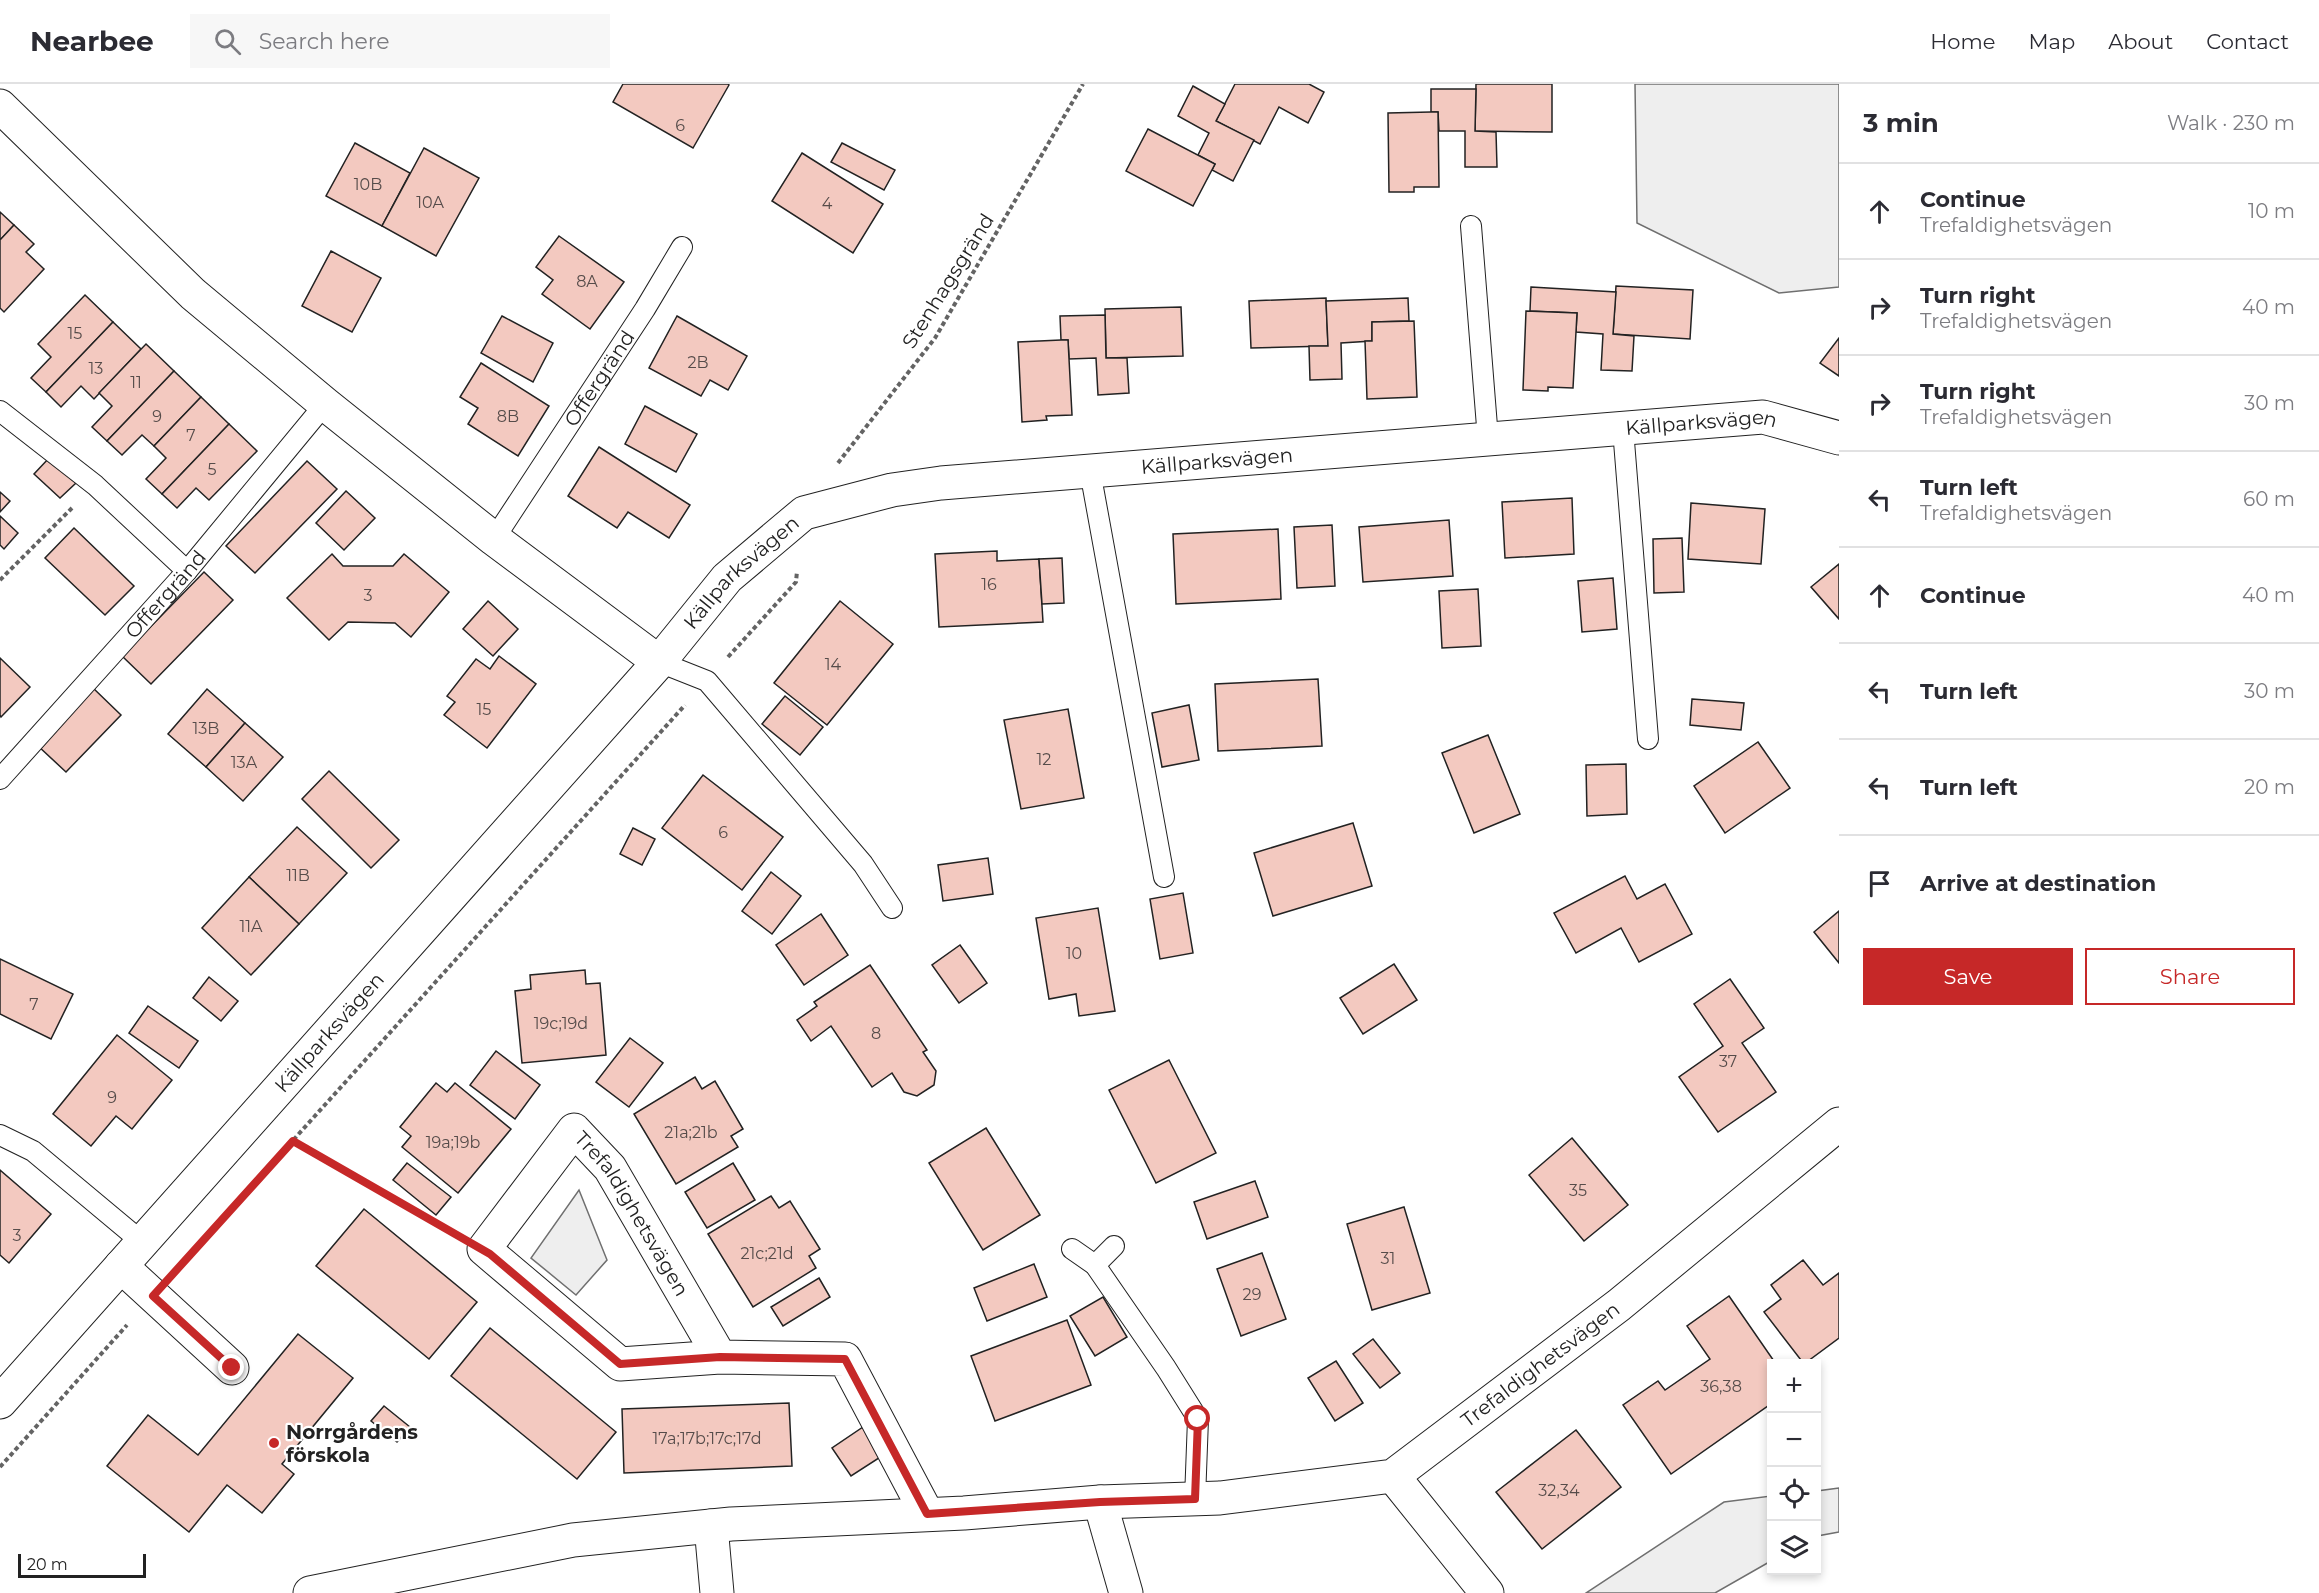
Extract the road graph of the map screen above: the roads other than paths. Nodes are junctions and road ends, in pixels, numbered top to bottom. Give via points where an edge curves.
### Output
1 (0, 106) edge
2 (1472, 226) dead end
3 (682, 247) dead end
4 (325, 404) junction
5 (0, 411) edge
6 (1623, 429) junction
7 (1839, 438) edge
8 (1488, 439) junction
9 (1090, 471) junction
10 (494, 539) junction
11 (187, 571) junction
12 (659, 662) junction
13 (1648, 739) dead end
14 (0, 779) edge
15 (1164, 877) dead end
16 (892, 908) dead end
17 (1839, 1124) edge
18 (0, 1135) edge
19 (142, 1242) junction
20 (1114, 1246) dead end
21 (1072, 1249) dead end
22 (1095, 1265) junction
23 (121, 1266) junction
24 (720, 1357) junction
25 (232, 1368) dead end
26 (0, 1402) edge
27 (1394, 1476) junction
28 (1195, 1499) junction
29 (1100, 1502) junction
30 (927, 1514) junction
31 (711, 1526) junction
32 (310, 1593) edge
33 (717, 1593) edge
34 (1126, 1593) edge
35 (1487, 1593) edge

1 - 4 street via 193,294
2 - 8 lane
3 - 10 lane, Offergränd
4 - 10 street
4 - 11 lane, Offergränd
5 - 11 lane via 95,485
6 - 7 street, Källparksvägen via 1763,417
6 - 8 street, Källparksvägen
6 - 13 lane
8 - 9 street, Källparksvägen
9 - 12 street, Källparksvägen via 892,490 804,513 727,578
9 - 15 lane
10 - 12 street
11 - 14 lane, Offergränd
12 - 16 lane via 707,681 863,864
12 - 19 street, Källparksvägen
17 - 27 street, Trefaldighetsvägen via 1619,1305
18 - 19 lane via 33,1151
19 - 23 street, Källparksvägen
20 - 22 lane
21 - 22 lane
22 - 28 lane via 1198,1419
23 - 25 street
23 - 26 street, Källparksvägen
24 - 24 street, Trefaldighetsvägen via 610,1168 574,1130 484,1248 620,1364
24 - 30 street via 845,1359
27 - 28 street
27 - 35 street
28 - 29 street
29 - 30 street
29 - 34 street
30 - 31 street
31 - 32 street via 573,1540
31 - 33 street

